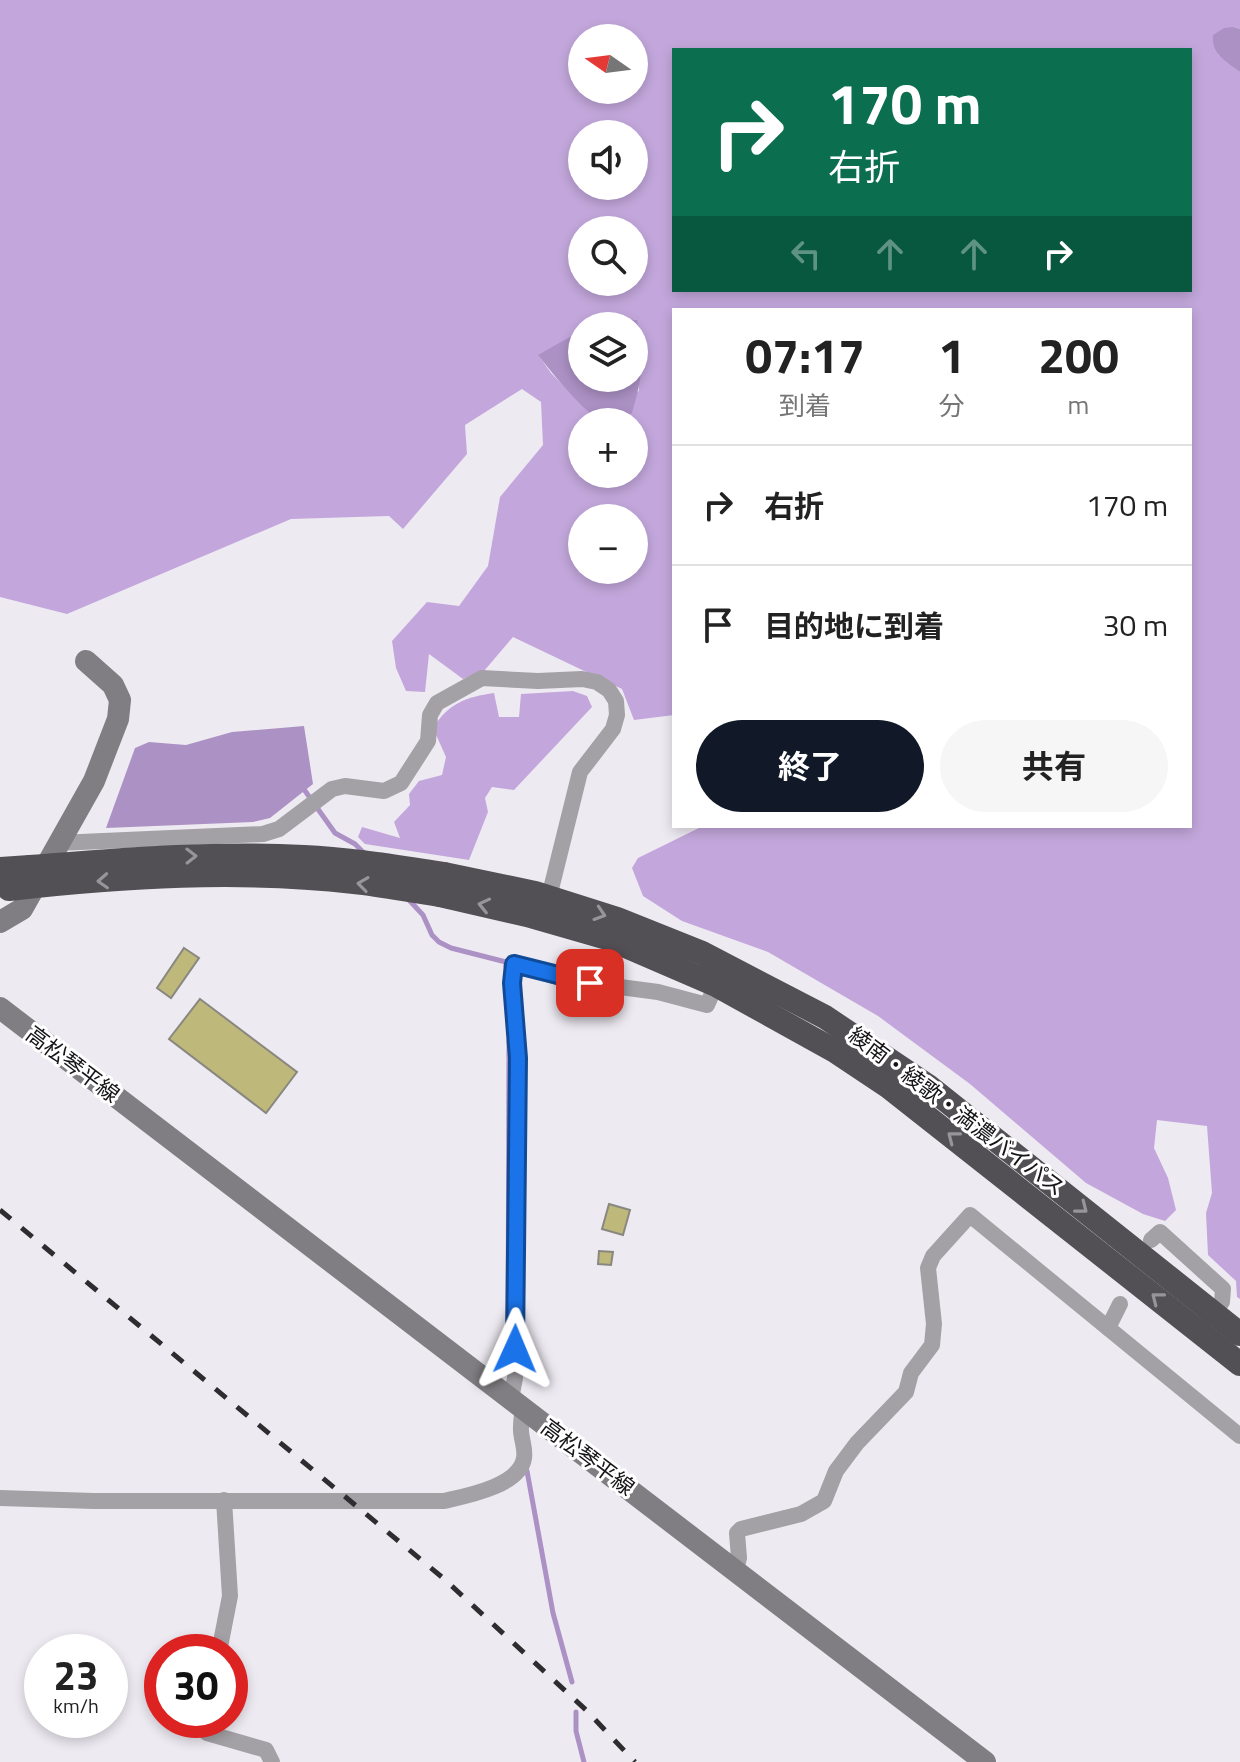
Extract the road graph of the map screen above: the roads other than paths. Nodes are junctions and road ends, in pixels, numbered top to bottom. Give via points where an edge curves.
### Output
1 (86, 661) dead end
2 (58, 843) junction
3 (3, 883) edge
4 (442, 884) junction
5 (549, 897) junction
6 (0, 922) edge
7 (716, 985) junction
8 (0, 1008) edge
9 (1151, 1240) dead end
10 (1120, 1304) dead end
11 (1205, 1321) junction
12 (1108, 1328) junction
13 (1240, 1334) edge
14 (1240, 1364) edge
15 (517, 1403) junction
16 (1240, 1436) edge
17 (0, 1498) edge
18 (224, 1500) junction
19 (736, 1570) junction
20 (223, 1634) edge
21 (224, 1738) edge
22 (272, 1762) edge
23 (985, 1762) edge

1 - 2 main road via 113,685 120,700 118,719 94,781
2 - 5 street via 279,829 332,789 384,791 401,783 428,741 430,715 437,703 482,678 582,679 609,690 617,715 613,729 580,772
2 - 6 main road via 22,909
4 -> 3 highway, 綾南・綾歌・満濃バイパス, bridge via 232,876
3 -> 4 highway, 綾南・綾歌・満濃バイパス, bridge via 30,867 234,855 357,861
4 - 5 highway, 綾南・綾歌・満濃バイパス
7 -> 4 highway, 綾南・綾歌・満濃バイパス via 607,938
5 -> 11 highway, 綾南・綾歌・満濃バイパス via 702,953 825,1017 928,1086
11 -> 7 highway, 綾南・綾歌・満濃バイパス via 889,1087 824,1044
7 - 15 street via 707,1005 567,980 514,964
8 - 15 main road, 高松琴平線
9 - 11 street via 1160,1232 1223,1289 1222,1302
10 - 12 street
11 - 13 highway, 綾南・綾歌・満濃バイパス
11 - 14 highway, 綾南・綾歌・満濃バイパス
12 - 16 street
12 - 19 street via 970,1215 928,1268 932,1345 911,1373 906,1392 857,1443 836,1471 824,1501 812,1510 737,1533
15 - 18 street via 524,1459 502,1484 474,1494 444,1501
15 - 19 main road, 高松琴平線
17 - 18 street
18 - 20 street via 230,1596
19 - 23 main road, 高松琴平線
21 - 22 street via 266,1750

